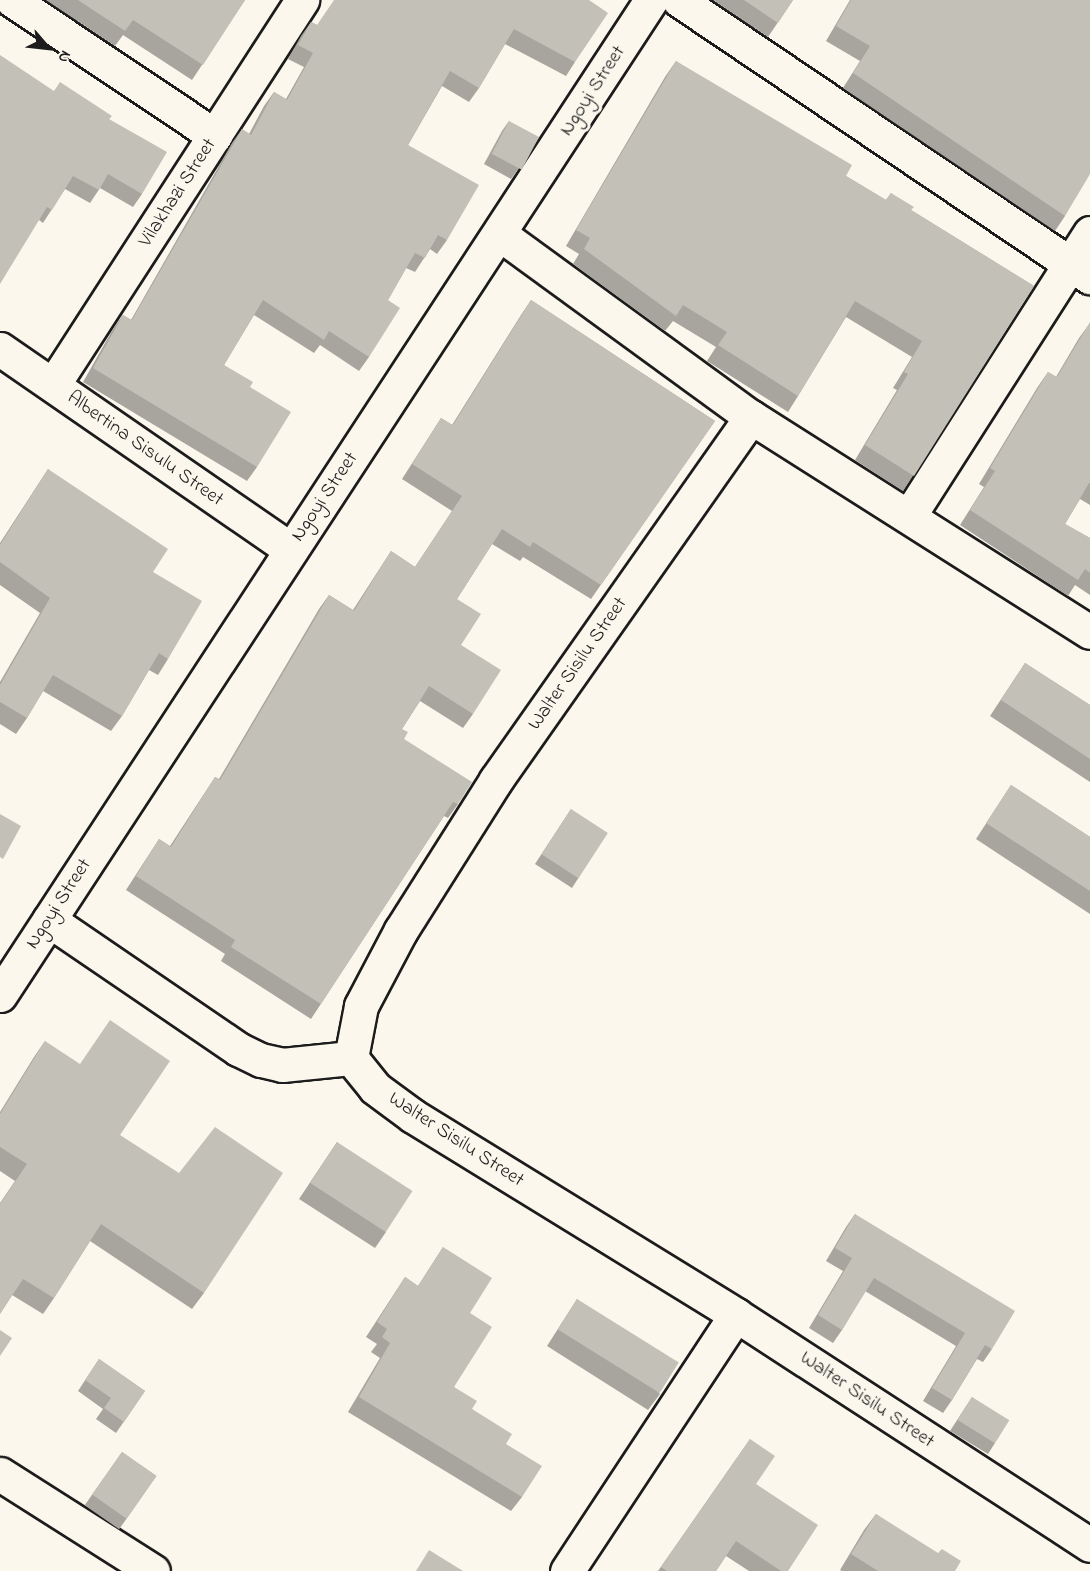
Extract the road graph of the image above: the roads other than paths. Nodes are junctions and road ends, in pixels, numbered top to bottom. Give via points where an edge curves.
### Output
1 (12, 0) edge
2 (302, 0) edge
3 (651, 0) edge
4 (679, 0) edge
5 (215, 136) junction
6 (1090, 233) edge
7 (501, 234) junction
8 (1080, 270) edge
9 (0, 349) edge
10 (54, 385) junction
11 (751, 417) junction
12 (909, 516) junction
13 (290, 549) junction
14 (1090, 632) edge
15 (48, 920) junction
16 (0, 995) edge
17 (351, 1059) junction
18 (736, 1315) junction
19 (0, 1474) edge
20 (1090, 1545) edge
21 (153, 1571) edge
22 (567, 1571) edge

1 - 5 street
2 - 5 street, Vilakhazi Street
3 - 7 street, Ngoyi Street
4 - 8 street
5 - 10 street, Vilakhazi Street
6 - 8 street
7 - 11 street
7 - 13 street, Ngoyi Street
8 - 12 street
9 - 10 street, Albertina Sisulu Street
10 - 13 street, Albertina Sisulu Street
11 - 12 street
11 - 17 street, Walter Sisilu Street via 496,780 386,954 361,1006
12 - 14 street
13 - 15 street, Ngoyi Street
15 - 16 street, Ngoyi Street
15 - 17 street via 238,1049 261,1060 282,1065
17 - 18 street, Walter Sisilu Street via 375,1088 413,1116
18 - 20 street, Walter Sisilu Street
18 - 22 street
19 - 21 street

